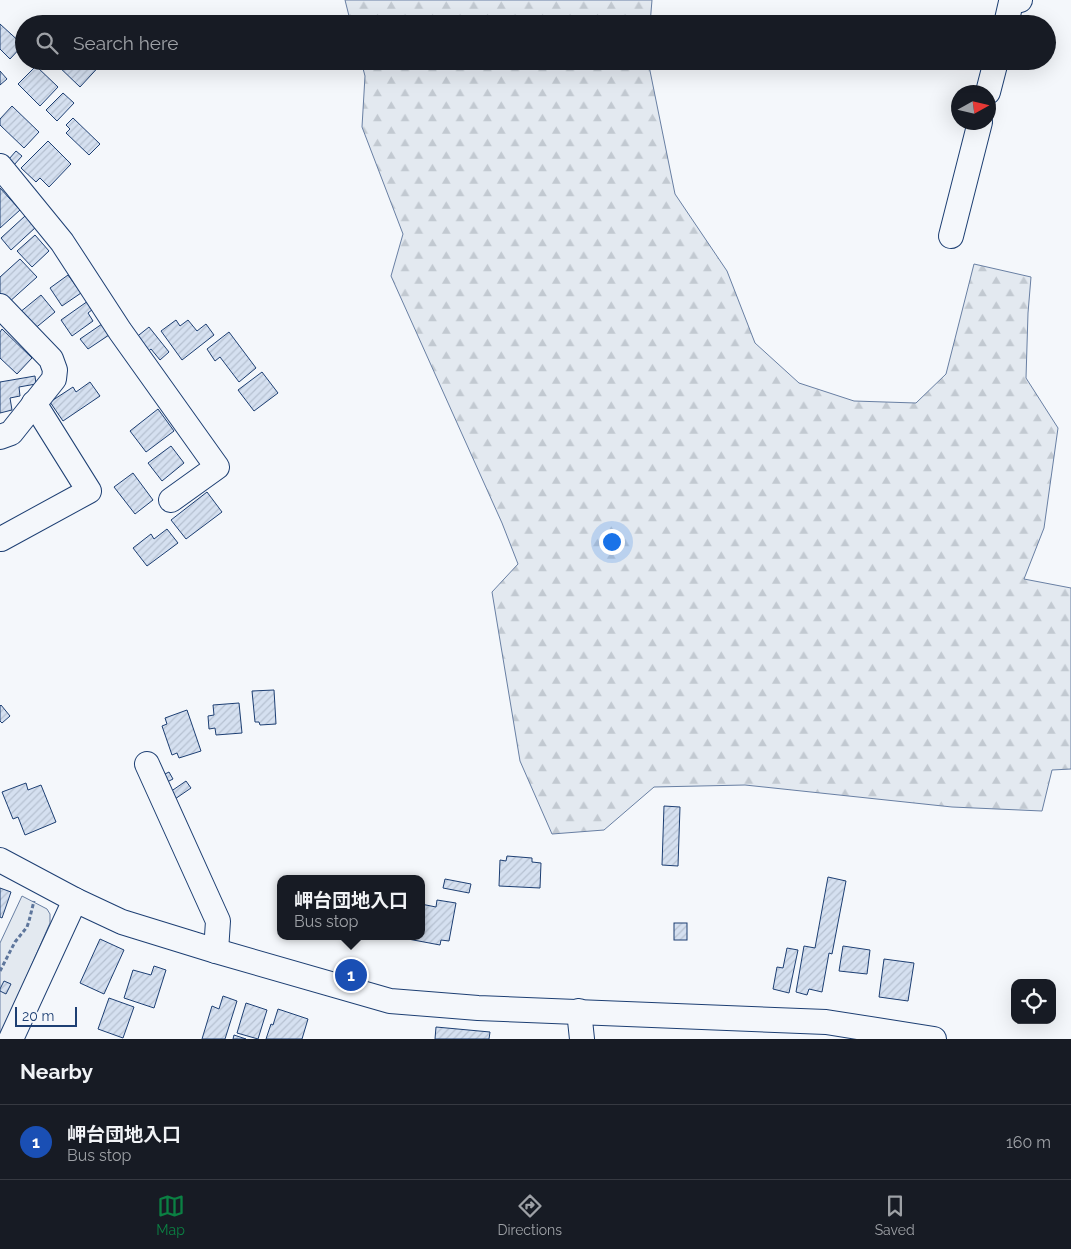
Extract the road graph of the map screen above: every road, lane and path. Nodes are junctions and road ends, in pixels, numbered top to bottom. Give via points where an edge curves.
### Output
1 (1020, 0) edge
2 (1008, 15) edge
3 (994, 70) edge
4 (990, 85) edge
5 (978, 130) edge
6 (0, 166) edge
7 (951, 236) dead end
8 (0, 306) edge
9 (34, 403) junction
10 (0, 437) edge
11 (171, 500) dead end
12 (1, 539) edge
13 (147, 764) dead end
14 (0, 860) edge
15 (35, 898) dead end
16 (74, 900) junction
17 (216, 951) junction
18 (0, 971) edge
19 (579, 1011) junction
20 (11, 1039) edge
21 (582, 1039) edge
22 (934, 1039) edge

1 - 2 street via 1011,2
3 - 4 street
5 - 7 street
6 - 11 street via 62,242 120,332 217,467
8 - 9 street via 51,359 55,370 54,379
9 - 10 street via 11,432
9 - 12 street via 89,491
13 - 17 street via 218,921
14 - 16 street
15 - 18 path via 27,928 15,942
16 - 17 street via 122,922
16 - 20 street
17 - 19 street via 390,1001
19 - 21 street
19 - 22 street via 826,1022

